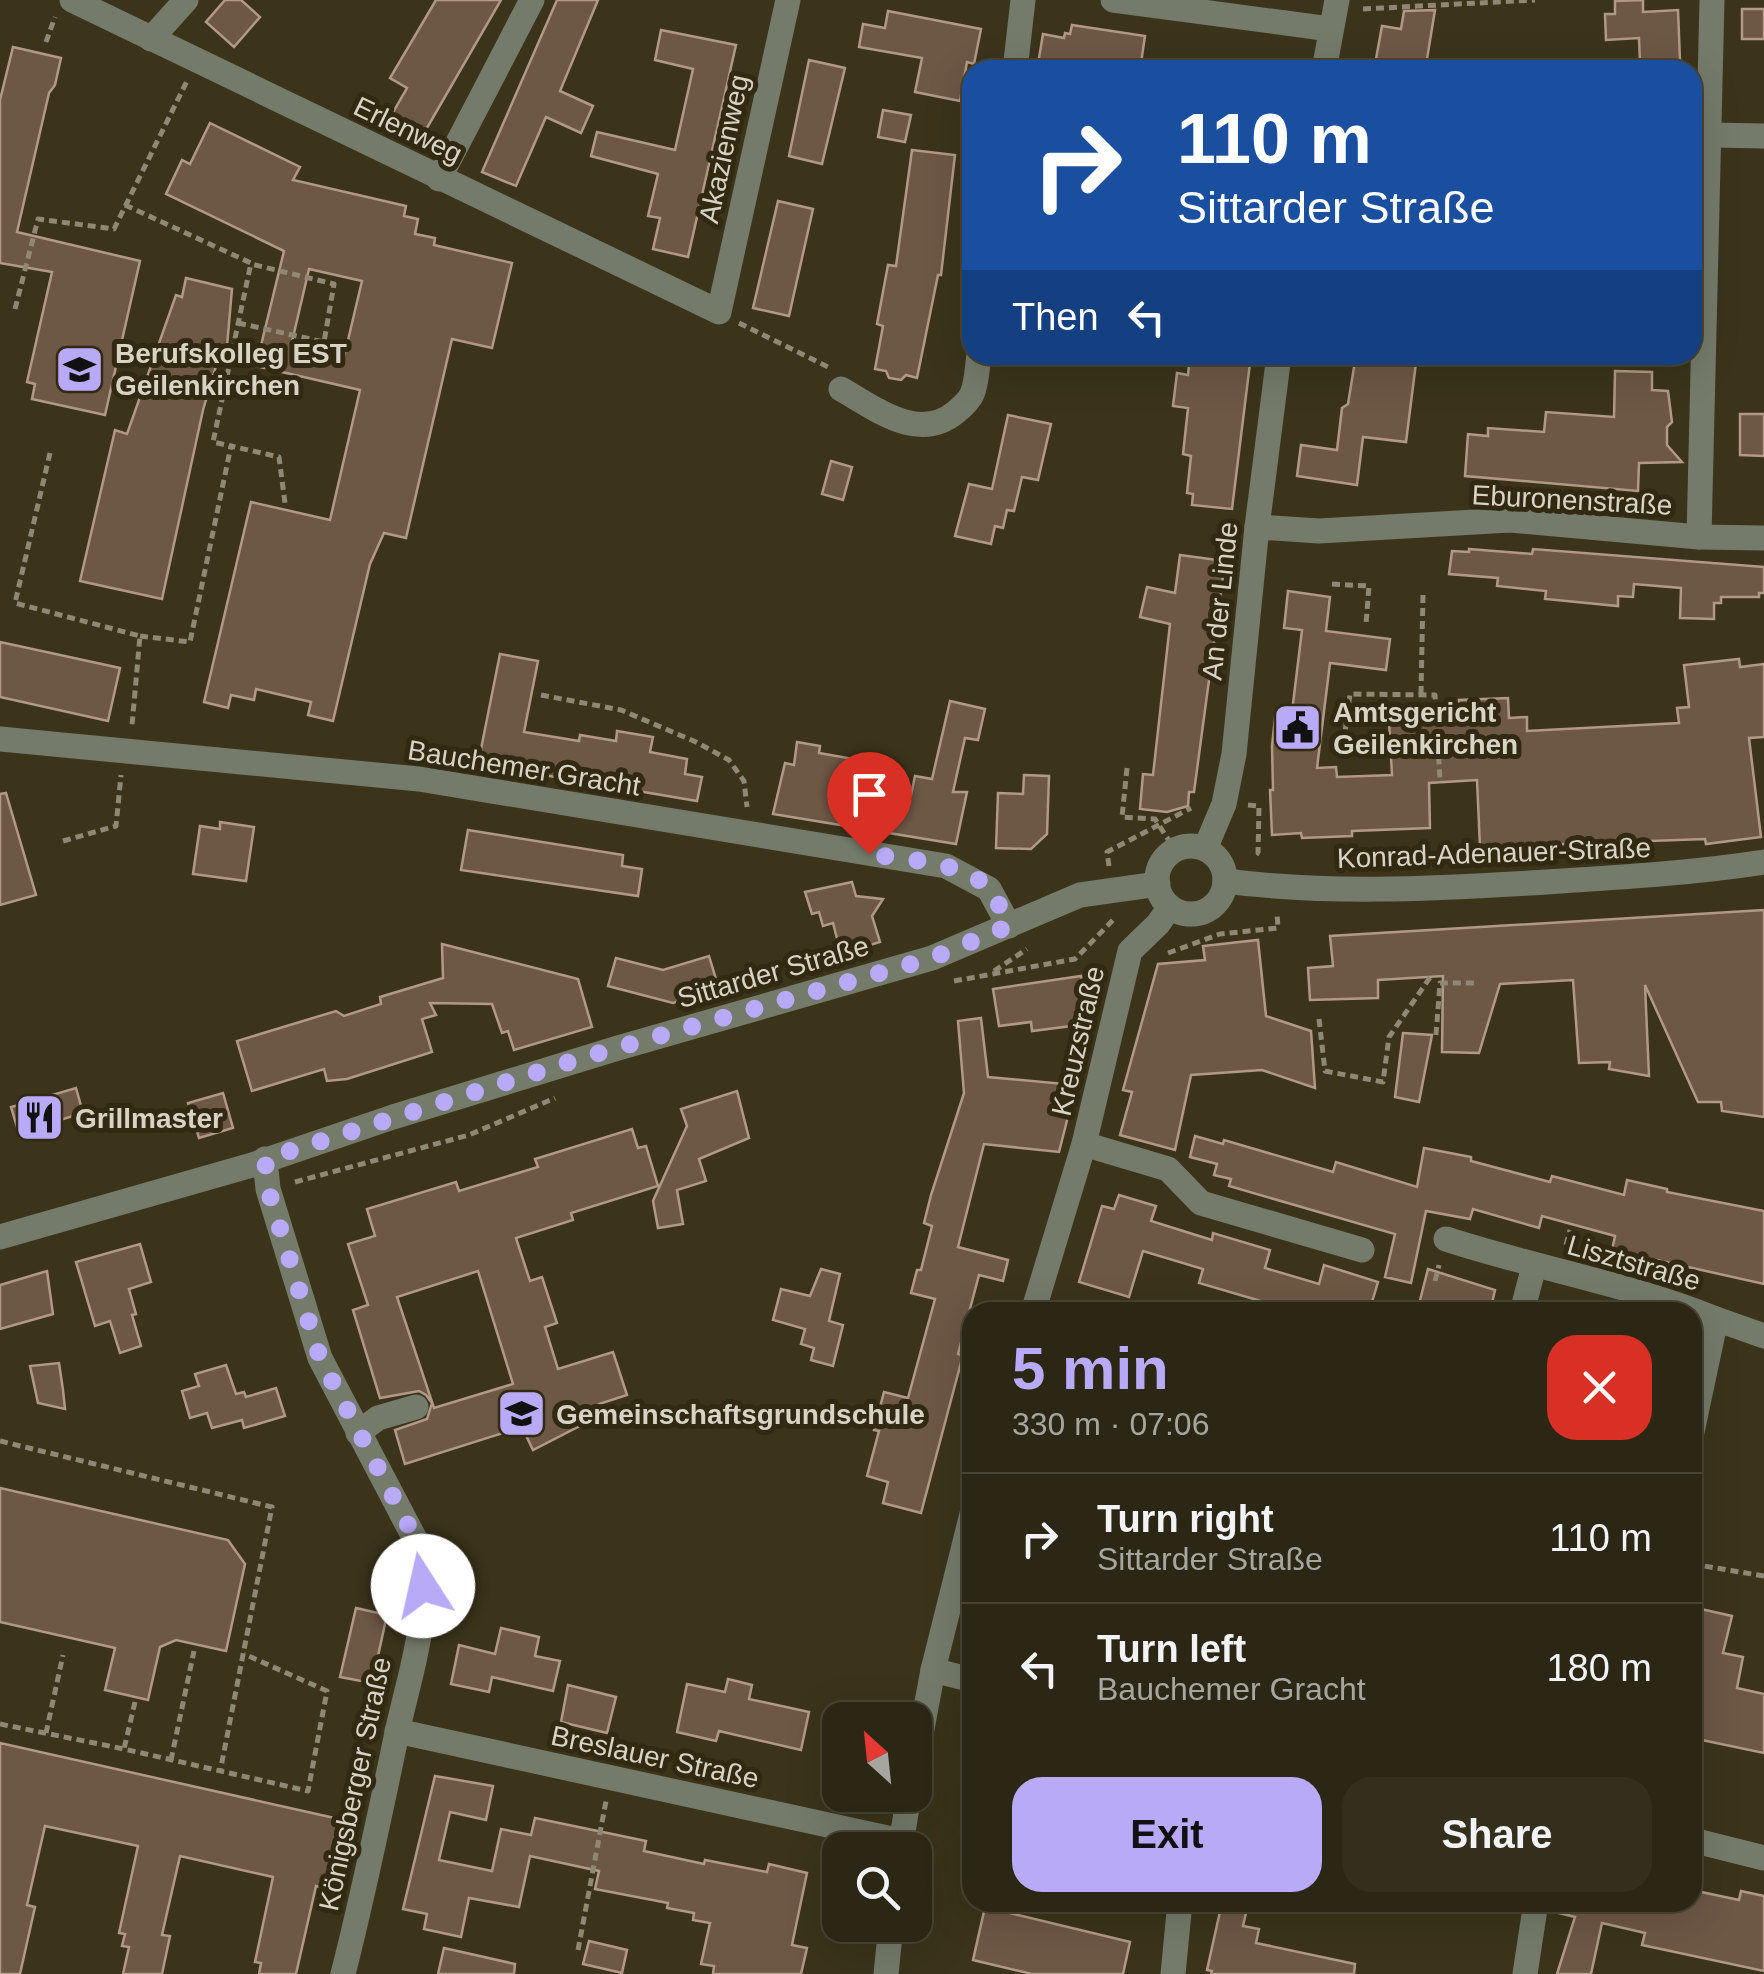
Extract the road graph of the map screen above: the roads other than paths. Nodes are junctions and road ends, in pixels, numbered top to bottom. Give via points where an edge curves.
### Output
1 (72, 0) edge
2 (186, 0) edge
3 (532, 0) edge
4 (788, 0) edge
5 (1024, 0) edge
6 (1113, 0) edge
7 (1712, 0) edge
8 (1334, 11) edge
9 (151, 39) junction
10 (1016, 60) edge
11 (1326, 60) edge
12 (1710, 136) junction
13 (1764, 136) edge
14 (439, 179) junction
15 (719, 312) joint
16 (977, 365) edge
17 (1278, 365) edge
18 (841, 390) road end
19 (1257, 527) junction
20 (1699, 537) junction
21 (1764, 538) edge
22 (0, 739) edge
23 (1205, 849) junction
24 (1764, 862) edge
25 (1226, 881) junction
26 (1164, 895) junction
27 (1009, 926) junction
28 (1084, 1144) junction
29 (265, 1159) junction
30 (0, 1238) edge
31 (1446, 1238) dead end
32 (1362, 1250) dead end
33 (1534, 1266) junction
34 (1036, 1302) edge
35 (1525, 1302) edge
36 (1673, 1302) edge
37 (1702, 1313) edge
38 (1716, 1319) junction
39 (1764, 1336) edge
40 (1702, 1385) edge
41 (416, 1407) dead end
42 (358, 1433) junction
43 (962, 1554) edge
44 (933, 1670) junction
45 (962, 1677) edge
46 (927, 1702) edge
47 (398, 1730) junction
48 (844, 1832) edge
49 (1702, 1842) edge
50 (1764, 1858) edge
51 (1179, 1912) edge
52 (1534, 1912) edge
53 (890, 1942) edge
54 (343, 1974) edge
55 (886, 1974) edge
56 (1173, 1974) edge
57 (1525, 1974) edge

1 - 9 street, Erlenweg
2 - 9 street
3 - 14 street
4 - 15 street, Akazienweg
5 - 10 street
6 - 8 street
7 - 12 street
8 - 11 street
9 - 14 street, Erlenweg
12 - 13 street
12 - 20 street
14 - 15 street, Erlenweg
16 - 18 street via 972,396 934,426 917,427
17 - 19 street, An der Linde
19 - 20 street, Eburonenstraße via 1320,531 1510,520
19 - 23 street, An der Linde via 1234,754 1224,804
20 - 21 street, Eburonenstraße
22 - 27 street, Bauchemer Gracht via 418,779 946,866 989,888
23 - 25 street via 1216,856
23 - 26 street via 1185,846 1161,864
24 - 25 street, Konrad-Adenauer-Straße via 1682,874 1444,888 1314,890
25 - 26 street via 1206,911 1188,914
26 - 27 street, Sittarder Straße via 1080,895
26 - 28 street, Kreuzstraße via 1158,924 1130,951
27 - 29 street, Sittarder Straße via 932,958
28 - 32 street, Kreuzstraße via 1168,1169 1201,1203
28 - 34 street, Kreuzstraße
29 - 30 street, Sittarder Straße
29 - 42 street, Königsberger Straße via 268,1189 320,1358
31 - 33 street, Lisztstraße
33 - 35 street, Lisztstraße
33 - 36 street, Lisztstraße
37 - 38 street, Lisztstraße
38 - 39 street, Lisztstraße
38 - 40 street
41 - 42 street via 378,1418
42 - 47 street, Königsberger Straße via 424,1565
43 - 44 street
44 - 45 street
44 - 46 street
47 - 48 street, Breslauer Straße
47 - 54 street, Königsberger Straße
49 - 50 street
51 - 56 street
52 - 57 street
53 - 55 street

